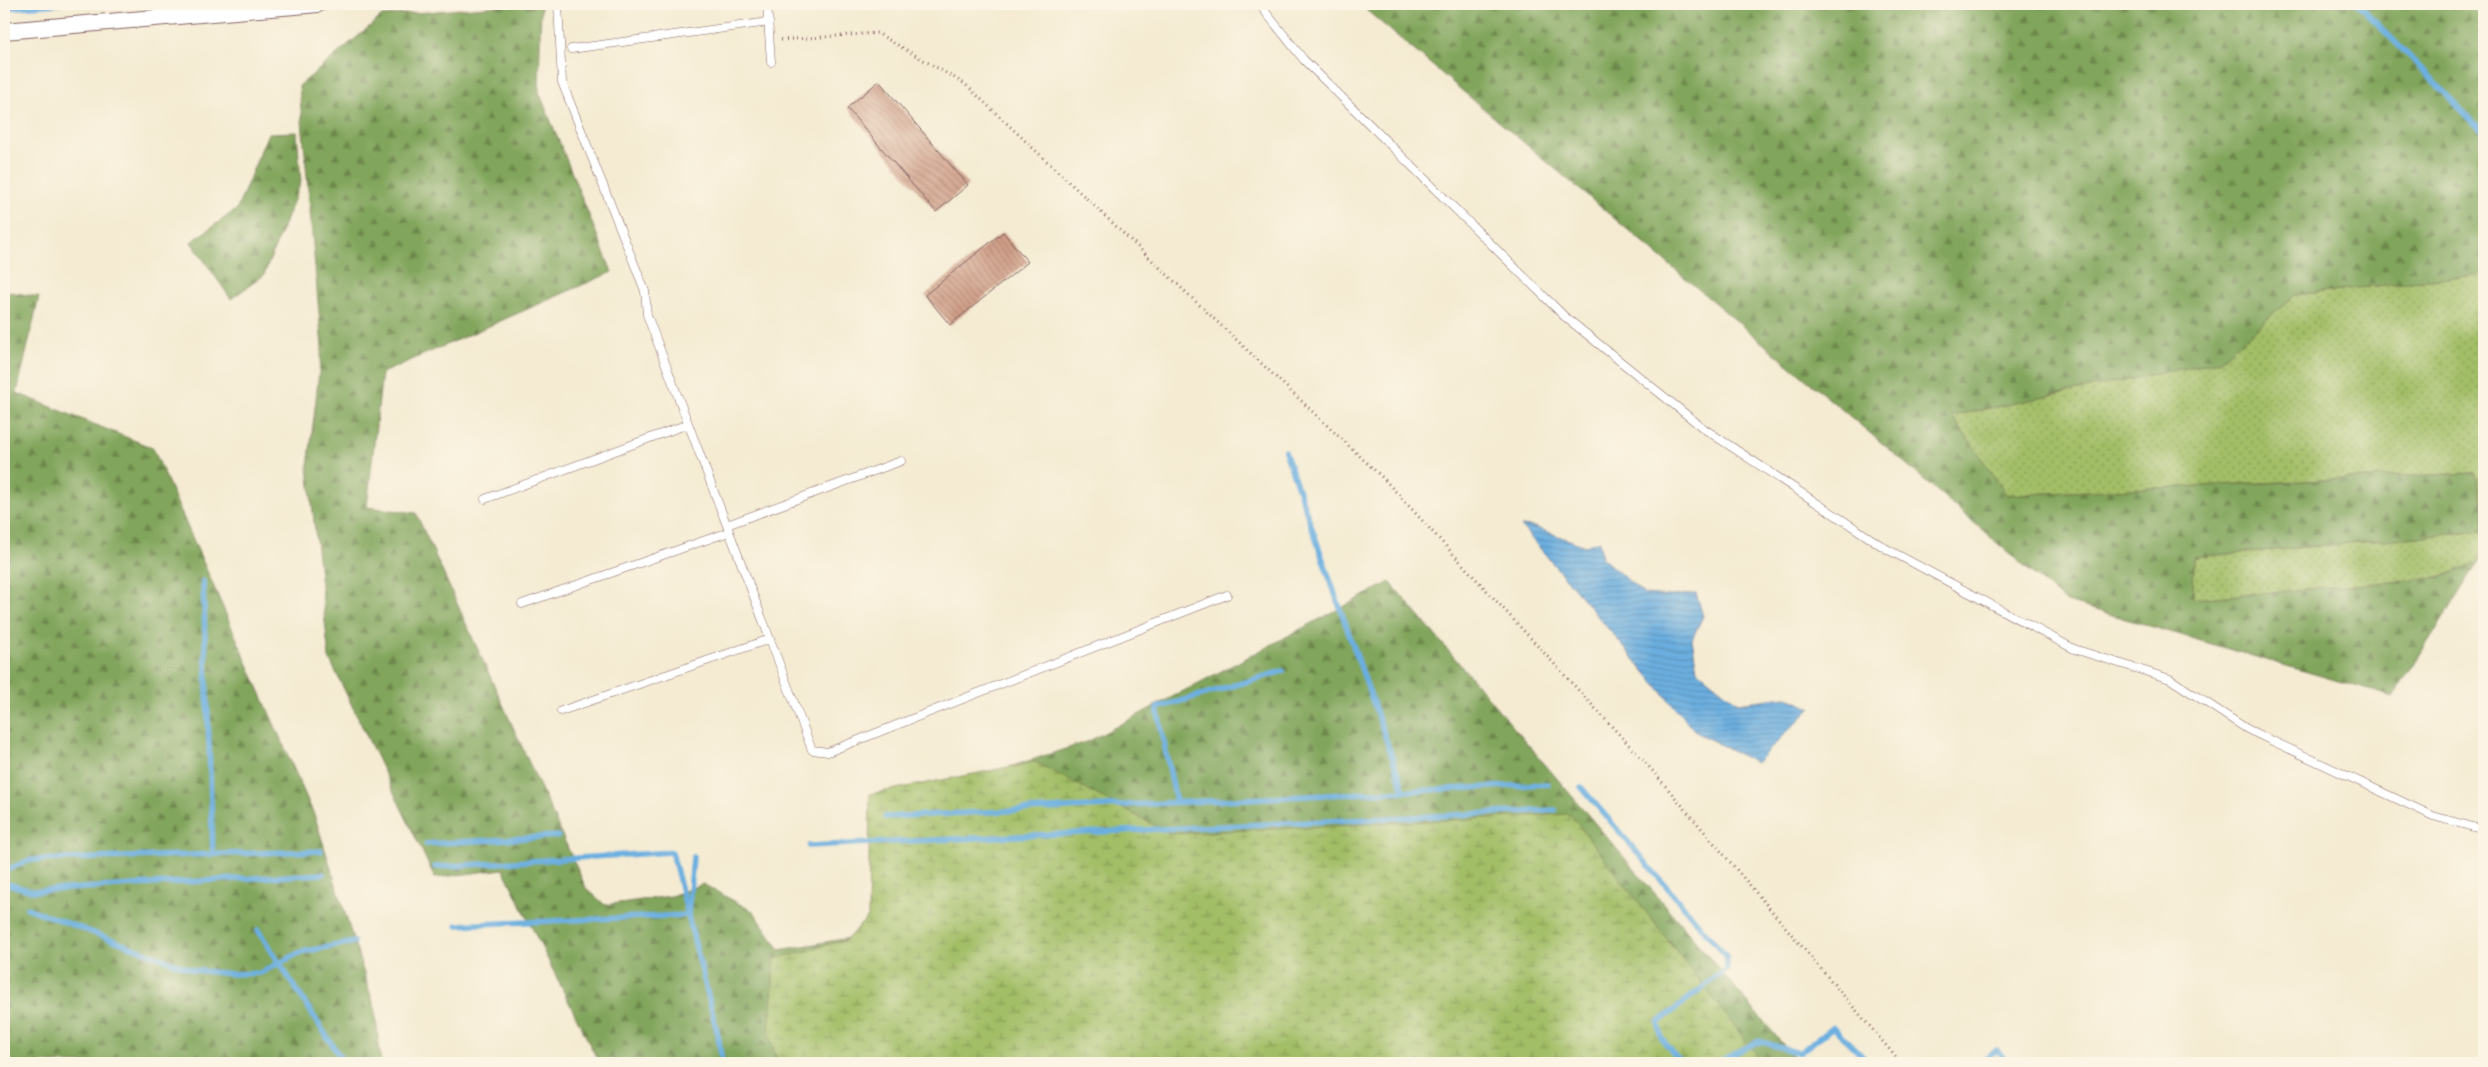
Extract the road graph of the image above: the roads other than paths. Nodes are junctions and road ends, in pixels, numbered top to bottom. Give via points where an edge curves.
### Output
1 (318, 4) edge
2 (558, 4) edge
3 (767, 4) edge
4 (1259, 4) edge
5 (276, 6) edge
6 (769, 22) junction
7 (4, 31) edge
8 (570, 49) dead end
9 (771, 62) dead end
10 (688, 424) junction
11 (900, 461) dead end
12 (485, 499) dead end
13 (728, 528) junction
14 (1227, 595) dead end
15 (522, 604) dead end
16 (770, 639) junction
17 (561, 711) dead end
18 (2484, 830) edge

1 - 5 street
2 - 10 lane via 562,82 645,291 647,315
3 - 6 lane
4 - 18 lane via 1304,60 1564,316 1703,428 1885,548 2074,649 2170,679 2246,729 2433,816
5 - 7 street
6 - 8 lane
6 - 9 lane
10 - 12 lane
10 - 13 lane
11 - 13 lane
13 - 15 lane
13 - 16 lane
14 - 16 lane via 828,752 812,750
16 - 17 lane

